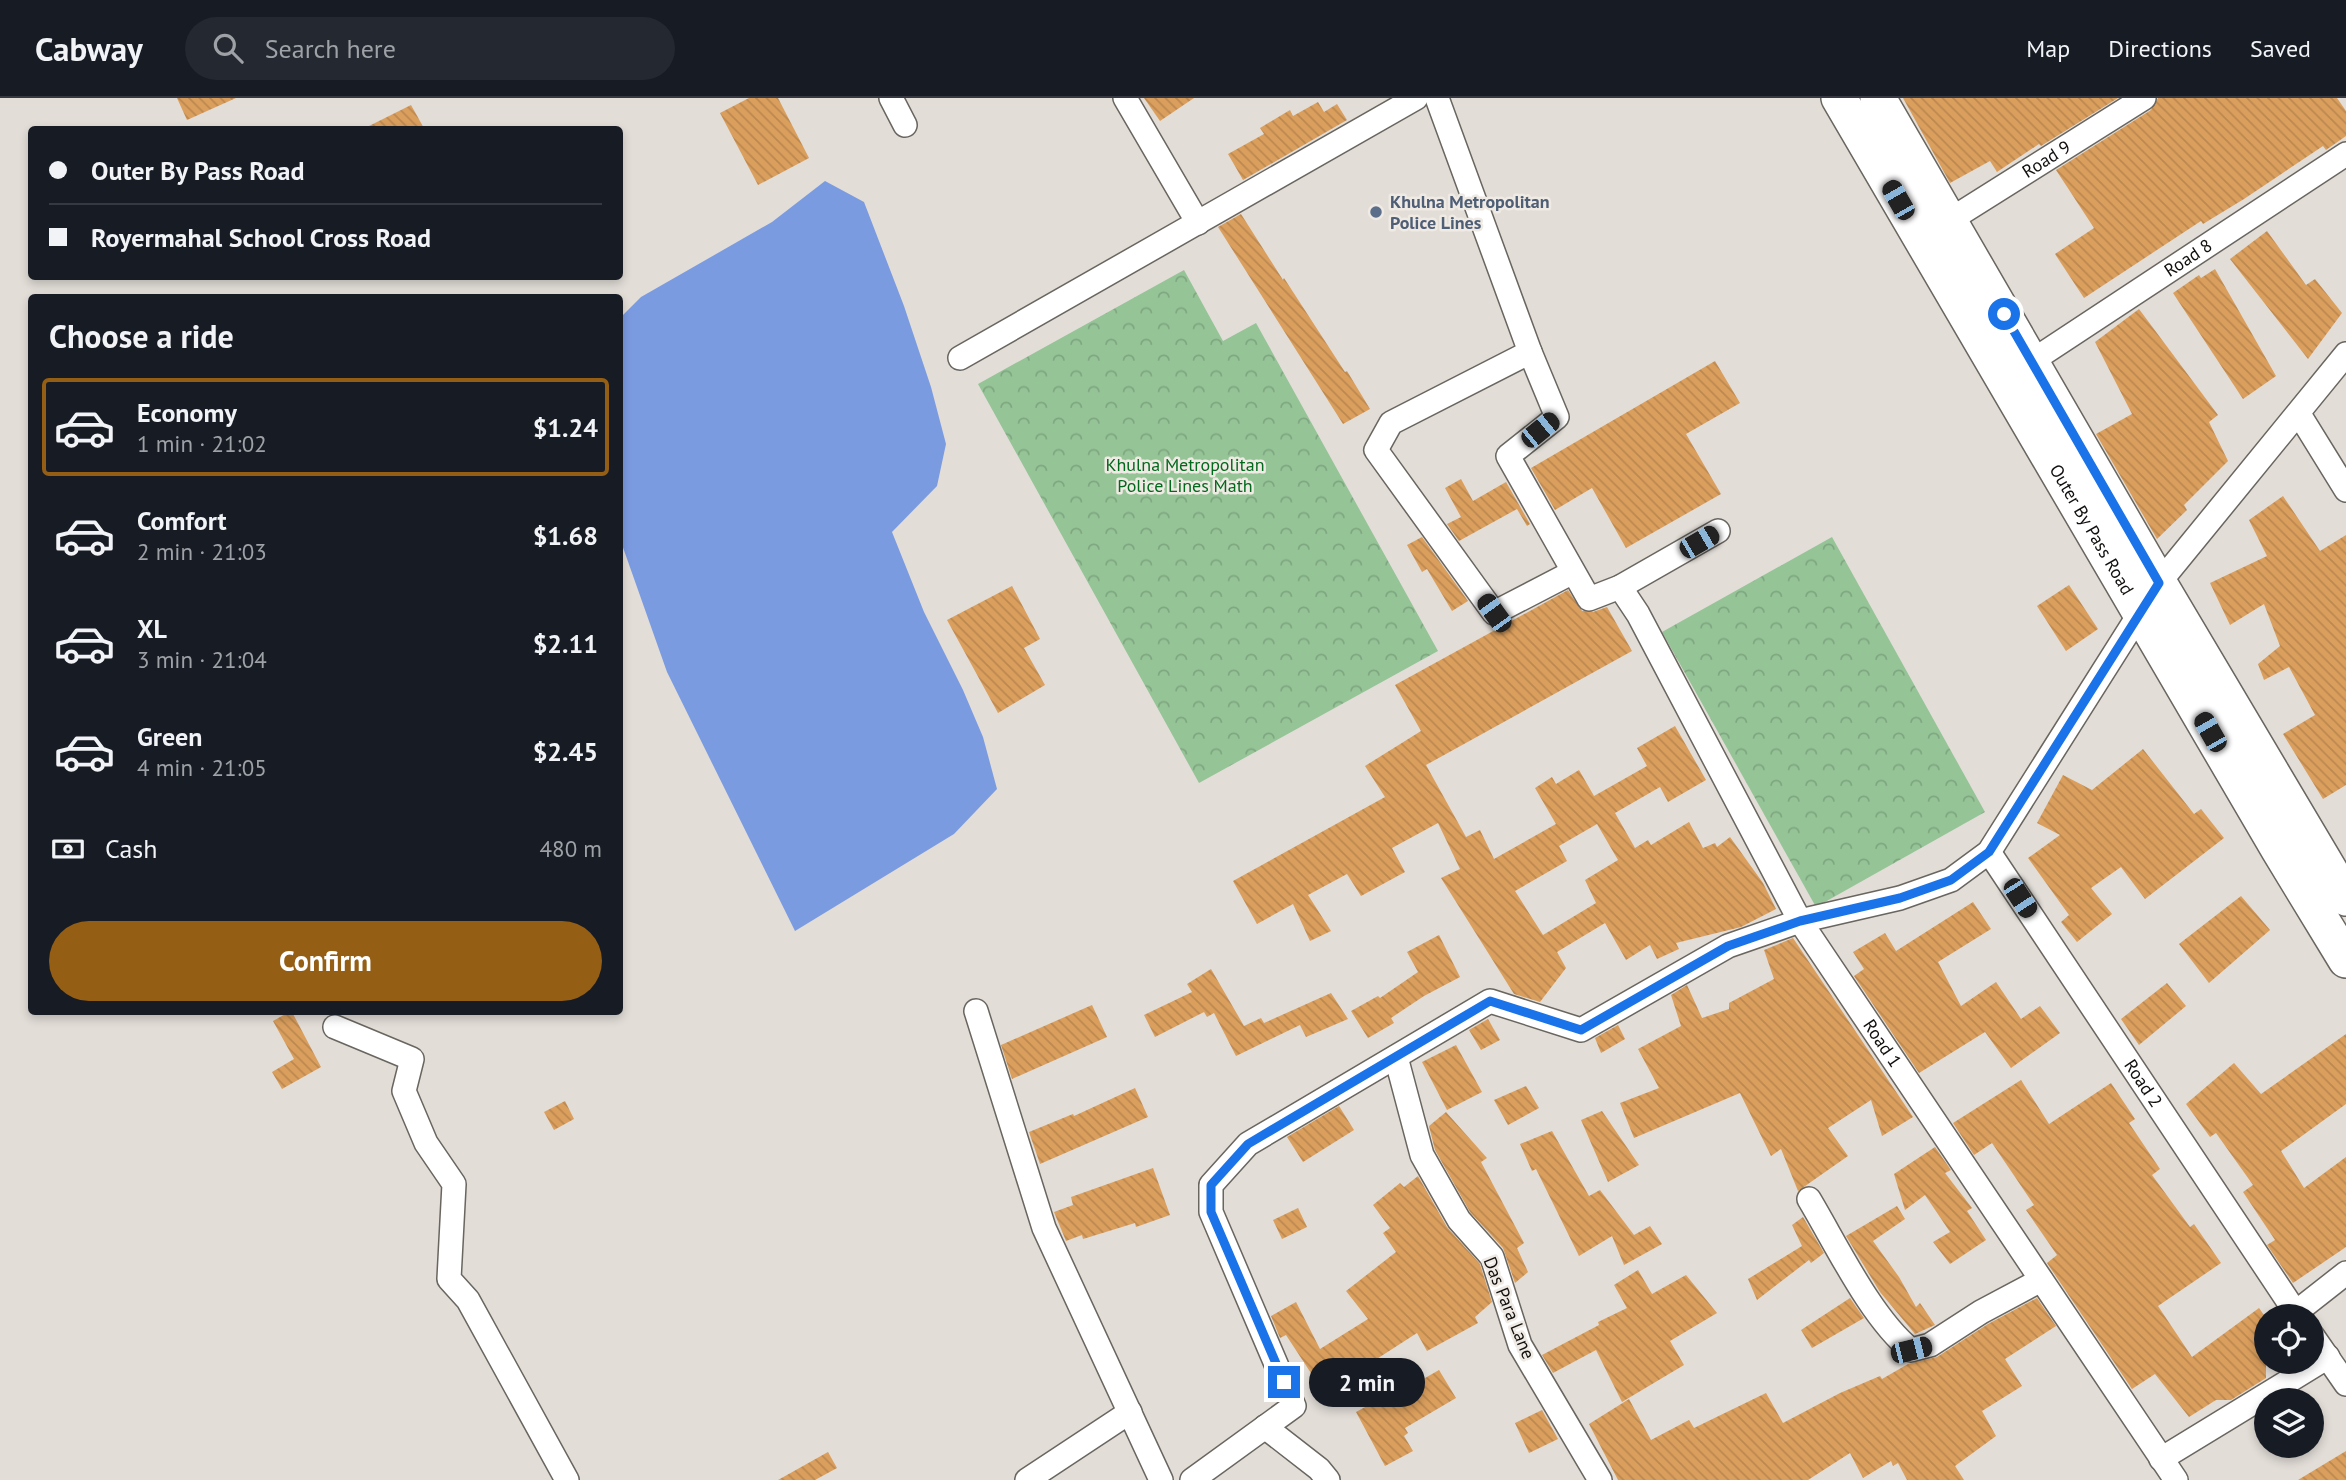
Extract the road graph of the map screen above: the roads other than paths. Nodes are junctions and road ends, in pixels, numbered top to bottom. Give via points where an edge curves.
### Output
1 (891, 98) edge
2 (1125, 98) edge
3 (1416, 98) edge
4 (1437, 98) edge
5 (1839, 98) edge
6 (1878, 98) edge
7 (2144, 98) edge
8 (905, 125) dead end
9 (2346, 153) edge
10 (1950, 220) junction
11 (1198, 223) junction
12 (1530, 352) junction
13 (2346, 354) edge
14 (960, 358) dead end
15 (2032, 361) junction
16 (2299, 414) junction
17 (2346, 490) edge
18 (1718, 531) dead end
19 (1573, 572) junction
20 (2159, 583) junction
21 (1620, 587) junction
22 (2142, 614) junction
23 (1989, 852) junction
24 (2346, 898) edge
25 (1800, 921) junction
26 (2346, 960) edge
27 (976, 1011) dead end
28 (335, 1027) dead end
29 (1395, 1057) junction
30 (1810, 1199) dead end
31 (2346, 1273) edge
32 (2041, 1280) junction
33 (2289, 1304) edge
34 (2308, 1304) edge
35 (2324, 1352) edge
36 (2328, 1357) junction
37 (2346, 1384) edge
38 (1130, 1412) junction
39 (1265, 1427) junction
40 (2161, 1459) junction
41 (567, 1480) edge
42 (1027, 1480) edge
43 (1161, 1480) edge
44 (1192, 1480) edge
45 (1328, 1480) edge
46 (1600, 1480) edge
47 (2176, 1480) edge

1 - 8 street
2 - 11 street
3 - 11 street
4 - 12 street
5 - 22 main road, Outer By Pass Road
6 - 10 main road, Outer By Pass Road
7 - 10 street, Road 9
9 - 15 street, Road 8
10 - 15 main road, Outer By Pass Road
11 - 14 street
12 - 19 street via 1557,417 1508,456
12 - 19 street via 1391,423 1376,450 1494,613
13 - 16 street
15 - 20 main road, Outer By Pass Road
16 - 17 street
16 - 20 street
18 - 21 street
19 - 21 street via 1589,599
20 - 22 street
20 - 24 main road, Outer By Pass Road
21 - 25 street, Road 1
22 - 23 street
22 - 26 main road, Outer By Pass Road
23 - 25 street via 1951,880 1900,898
23 - 33 street, Road 2
25 - 29 street via 1728,946 1581,1030 1490,1001
25 - 32 street, Road 1
27 - 38 street via 1044,1228
28 - 41 street via 412,1059 404,1091 426,1143 454,1184 449,1279 468,1300
29 - 39 street via 1248,1144 1211,1185 1211,1212 1294,1406
29 - 46 street, Das Para Lane via 1422,1155 1459,1220 1492,1257 1520,1345
30 - 32 street via 1856,1280 1897,1338 1911,1350 1930,1345
31 - 34 street
32 - 40 street, Road 1
35 - 36 street
36 - 37 street
36 - 40 street
38 - 42 street
38 - 43 street
39 - 44 street
39 - 45 street
40 - 47 street, Road 1

